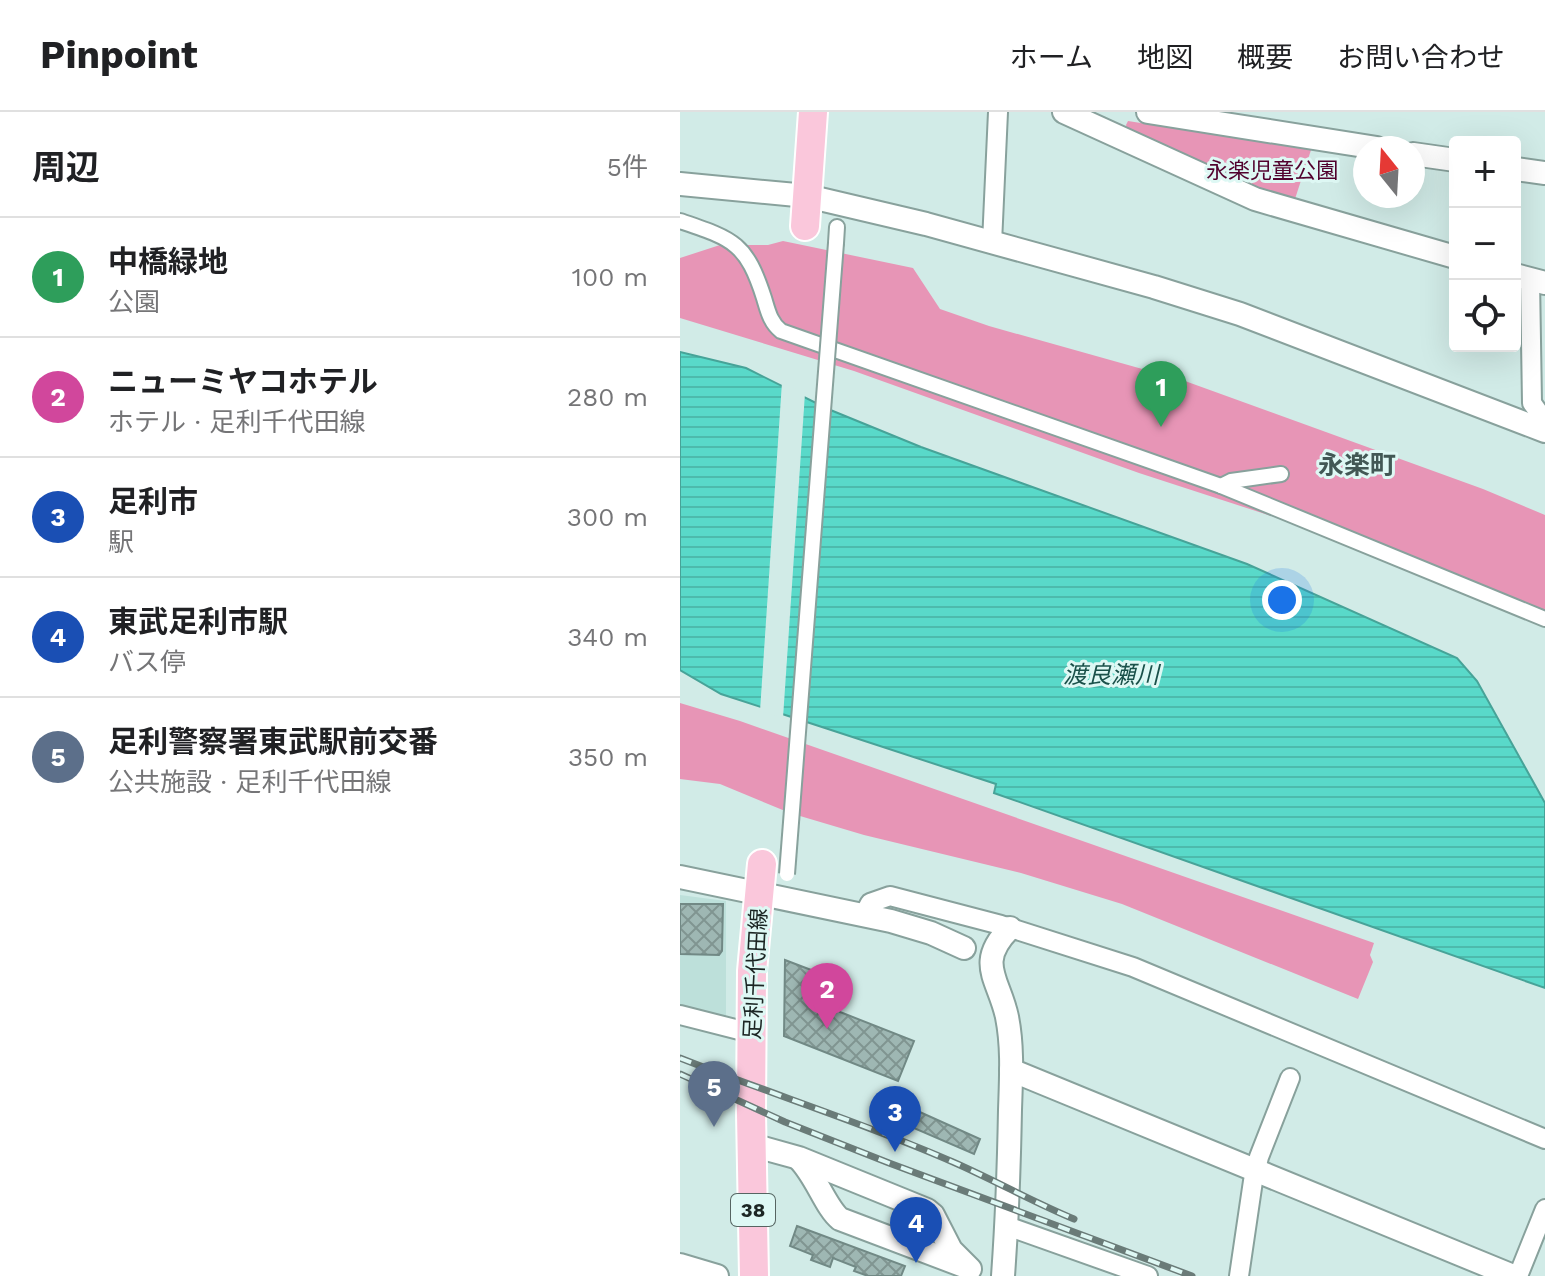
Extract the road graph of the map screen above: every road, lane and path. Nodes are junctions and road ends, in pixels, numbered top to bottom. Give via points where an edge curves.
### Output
1 (813, 112) edge
2 (998, 112) edge
3 (1064, 112) edge
4 (1148, 112) edge
5 (1110, 122) edge
6 (1353, 144) edge
7 (1425, 156) edge
8 (1449, 159) edge
9 (1521, 170) edge
10 (1545, 173) edge
11 (680, 184) edge
12 (807, 196) junction
13 (680, 221) edge
14 (805, 226) dead end
15 (837, 227) dead end
16 (992, 243) junction
17 (1449, 255) edge
18 (1530, 279) edge
19 (1545, 421) edge
20 (1545, 431) edge
21 (1281, 474) dead end
22 (1221, 486) junction
23 (1545, 619) edge
24 (774, 869) joint
25 (680, 877) edge
26 (772, 894) junction
27 (863, 916) junction
28 (1010, 928) junction
29 (964, 948) dead end
30 (680, 1015) edge
31 (751, 1033) junction
32 (1011, 1070) junction
33 (1290, 1078) dead end
34 (1545, 1139) edge
35 (752, 1145) junction
36 (799, 1158) junction
37 (1256, 1169) junction
38 (1545, 1209) edge
39 (1007, 1226) junction
40 (680, 1265) edge
41 (970, 1269) junction
42 (717, 1276) edge
43 (754, 1276) edge
44 (1001, 1276) edge
45 (1148, 1276) edge
46 (1239, 1276) edge
47 (1515, 1276) edge

1 - 12 main road
2 - 16 street
3 - 5 street
4 - 6 street
5 - 17 street via 1255,199
7 - 8 street
9 - 10 street
11 - 12 street
12 - 14 main road
12 - 16 street
13 - 22 street via 739,247 757,275 770,319 781,331
15 - 24 street, bridge
16 - 20 street via 1240,314
18 - 19 street via 1532,403
21 - 22 street
22 - 23 street
24 - 26 main road, 足利千代田線 / 38
25 - 26 street
26 - 27 street
26 - 31 main road, 足利千代田線 / 38 via 752,948
27 - 28 street via 870,903 890,896
27 - 29 street via 912,926
28 - 32 street via 994,949 991,971 1007,1016
28 - 34 street via 1192,990
30 - 31 street
31 - 35 main road, 足利千代田線 / 38
32 - 37 street
32 - 39 street
33 - 37 street
35 - 36 street
35 - 43 main road, 足利千代田線 / 38
36 - 41 street via 927,1210 951,1250
36 - 41 street via 840,1219
37 - 46 street
37 - 47 street
38 - 47 street
39 - 44 street
39 - 45 street
40 - 42 street
41 - 44 street

